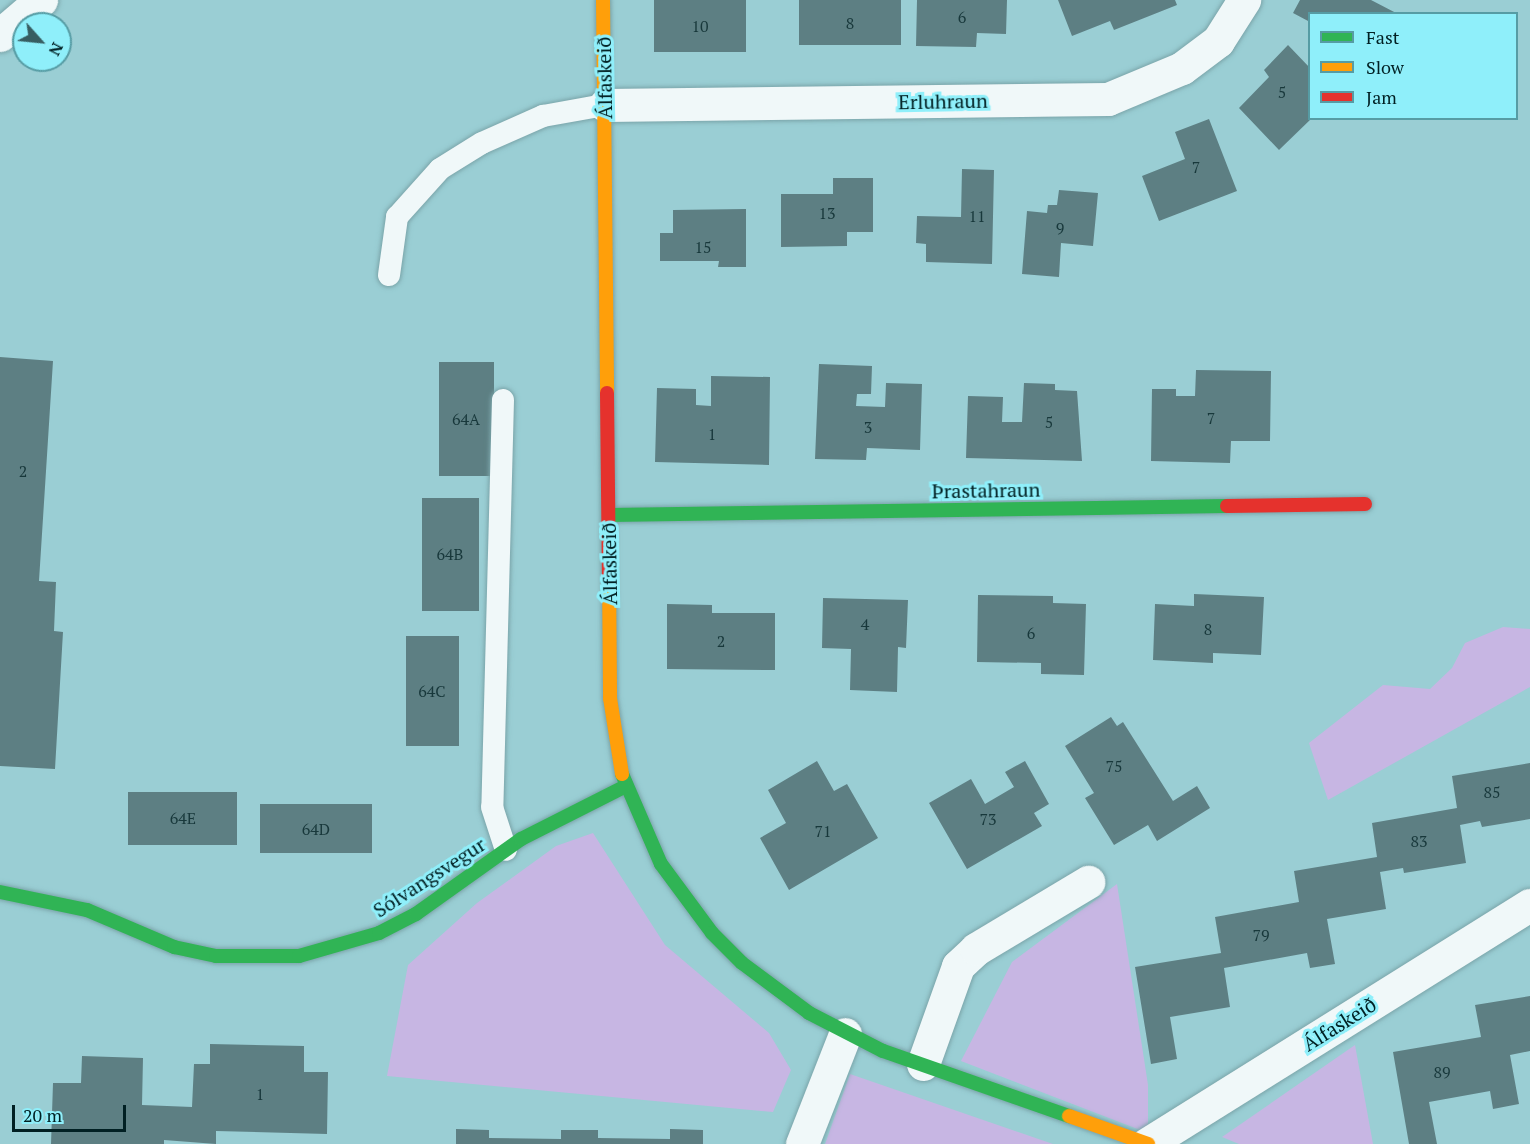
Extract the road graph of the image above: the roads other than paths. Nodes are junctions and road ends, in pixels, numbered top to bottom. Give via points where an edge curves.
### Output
1 (41, 0) edge
2 (603, 0) edge
3 (1244, 0) edge
4 (0, 35) edge
5 (605, 105) junction
6 (389, 275) dead end
7 (502, 400) dead end
8 (1365, 504) dead end
9 (609, 515) junction
10 (624, 787) junction
11 (506, 850) junction
12 (1089, 882) dead end
13 (0, 892) edge
14 (1530, 905) edge
15 (845, 1034) junction
16 (923, 1064) junction
17 (802, 1144) edge
18 (1148, 1144) edge

1 - 4 street
2 - 5 street, Álfaskeið
3 - 5 street, Erluhraun via 1218,41 1182,68 1108,99
5 - 6 lane via 543,116 482,143 440,169 397,217
5 - 9 street, Álfaskeið
7 - 11 lane via 492,807
8 - 9 street, Þrastahraun
9 - 10 street, Álfaskeið via 610,698
10 - 11 street, Sólvangsvegur
10 - 15 street, Álfaskeið via 661,864 712,933 774,990
11 - 13 street, Sólvangsvegur via 416,914 379,933 299,956 257,959 195,951 87,910
12 - 16 street via 976,949 958,966
14 - 18 street, Álfaskeið
15 - 16 street, Álfaskeið
15 - 17 street
16 - 18 street, Álfaskeið

